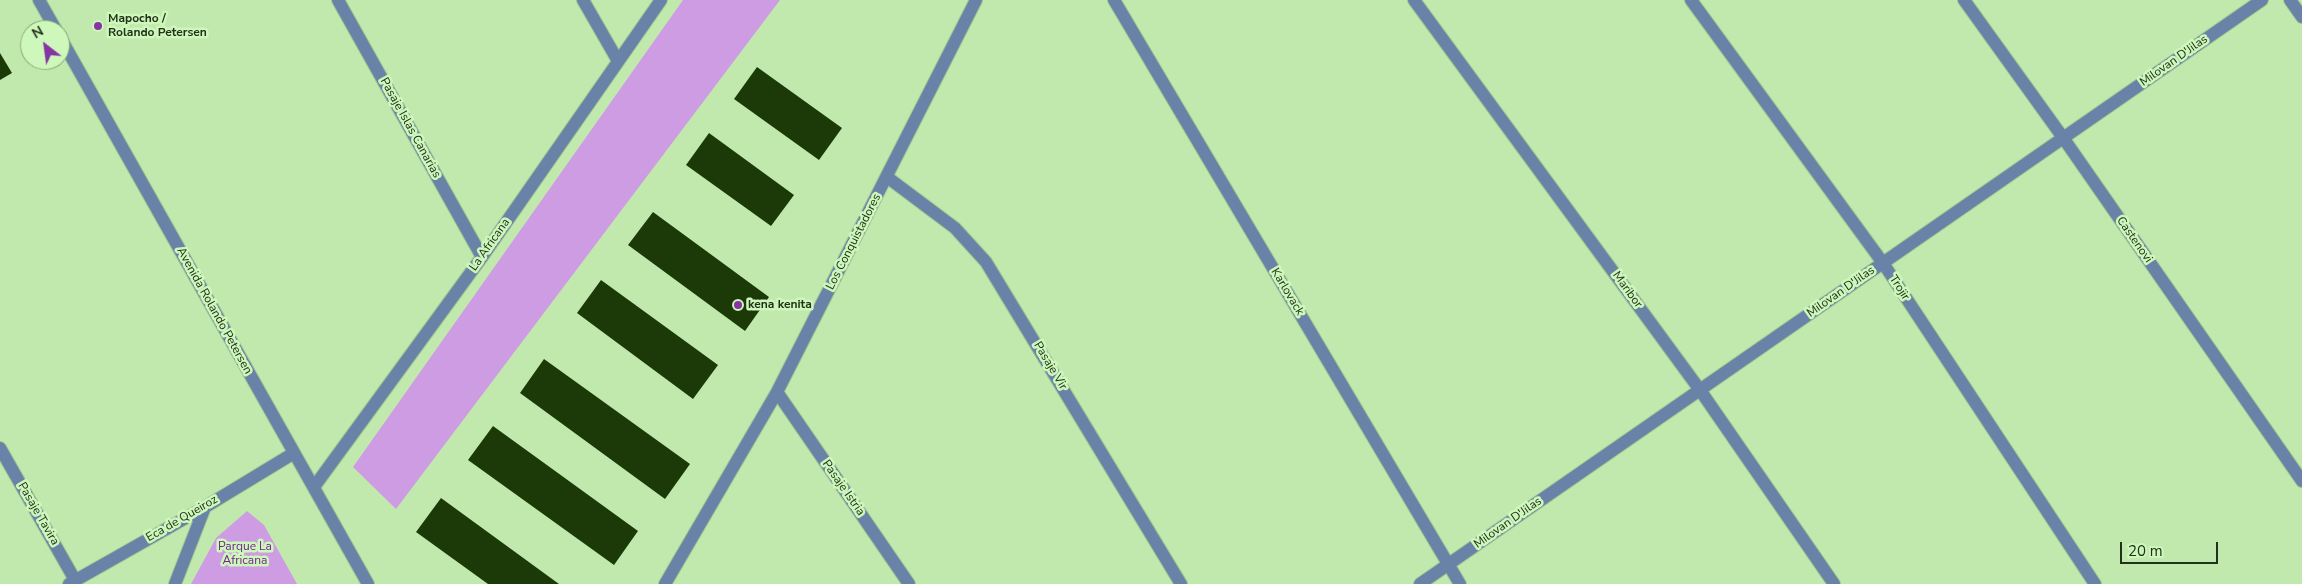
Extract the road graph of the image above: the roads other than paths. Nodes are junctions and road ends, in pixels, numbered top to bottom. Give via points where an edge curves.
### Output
1 (39, 0) edge
2 (338, 0) edge
3 (583, 0) edge
4 (661, 0) edge
5 (976, 0) edge
6 (1114, 0) edge
7 (1414, 0) edge
8 (1691, 0) edge
9 (1964, 0) edge
10 (2262, 0) edge
11 (2290, 0) edge
12 (2301, 15) edge
13 (50, 20) edge
14 (70, 55) edge
15 (618, 62) junction
16 (2064, 139) junction
17 (887, 177) junction
18 (482, 257) junction
19 (1883, 263) junction
20 (1700, 390) junction
21 (777, 392) junction
22 (0, 448) edge
23 (294, 453) junction
24 (2302, 481) edge
25 (314, 487) junction
26 (205, 507) junction
27 (1448, 564) junction
28 (72, 582) edge
29 (176, 584) edge
30 (368, 584) edge
31 (665, 584) edge
32 (909, 584) edge
33 (1180, 584) edge
34 (1420, 584) edge
35 (1460, 584) edge
36 (1834, 584) edge
37 (2095, 584) edge

1 - 13 street
2 - 18 street, Pasaje Islas Canarias
3 - 15 street
4 - 15 street, La Africana
5 - 17 street, Los Conquistadores
6 - 27 street, Karlovack
7 - 20 street, Maribor
8 - 19 street, Trojir
9 - 16 street, Castenovi
10 - 16 street, Milovan D'Jilas
11 - 12 street
14 - 23 street, Avenida Rolando Petersen
15 - 18 street, La Africana
16 - 19 street, Milovan D'Jilas
16 - 24 street, Castenovi
17 - 21 street, Los Conquistadores
17 - 33 street, Pasaje Vir via 950,223 986,262
18 - 25 street, La Africana
19 - 20 street, Milovan D'Jilas
19 - 37 street, Trojir
20 - 27 street, Milovan D'Jilas
20 - 36 street, Maribor
21 - 31 street, Los Conquistadores
21 - 32 street, Pasaje Istria
22 - 28 street, Pasaje Tavira
23 - 25 street, Avenida Rolando Petersen
23 - 26 street, Eca de Queiroz
25 - 30 street, Avenida Rolando Petersen
26 - 28 street, Eca de Queiroz
26 - 29 street
27 - 34 street, Milovan D'Jilas
27 - 35 street, Karlovack

